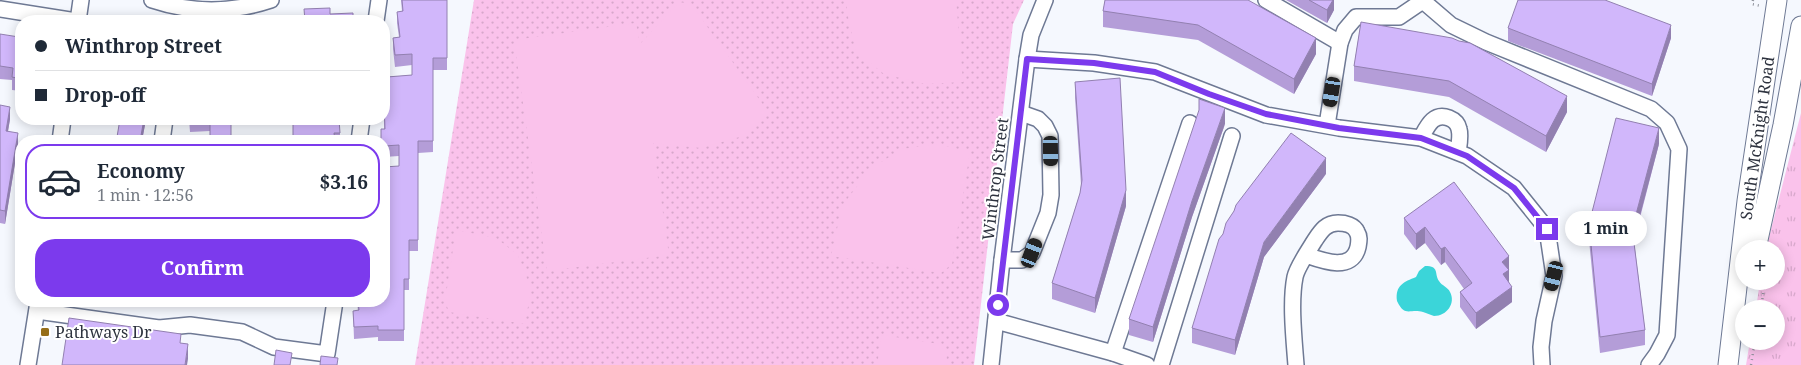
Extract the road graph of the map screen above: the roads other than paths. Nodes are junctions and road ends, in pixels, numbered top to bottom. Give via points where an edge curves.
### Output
1 (81, 0) edge
2 (152, 0) edge
3 (269, 0) edge
4 (380, 0) edge
5 (1045, 0) edge
6 (1266, 0) edge
7 (1424, 0) edge
8 (1777, 0) edge
9 (0, 9) edge
10 (38, 15) edge
11 (78, 15) edge
12 (377, 15) edge
13 (1801, 26) edge
14 (1340, 43) junction
15 (1027, 59) junction
16 (1021, 113) junction
17 (1190, 123) dead end
18 (1327, 125) junction
19 (1232, 136) dead end
20 (1421, 138) junction
21 (1458, 152) junction
22 (1758, 240) edge
23 (1306, 255) dead end
24 (1002, 260) junction
25 (1747, 290) edge
26 (37, 307) edge
27 (43, 307) edge
28 (334, 307) edge
29 (996, 321) junction
30 (1113, 353) junction
31 (28, 365) edge
32 (992, 365) edge
33 (1148, 365) edge
34 (1161, 365) edge
35 (1296, 365) edge
36 (1542, 365) edge
37 (1649, 365) edge
38 (1729, 365) edge

1 - 11 street
2 - 3 street via 179,8 214,11
4 - 12 street
5 - 15 street, Winthrop Street via 1031,35
6 - 14 street
7 - 14 street via 1399,17 1356,17 1345,30
7 - 37 street via 1451,25 1651,108 1667,124 1679,149 1667,335
8 - 38 main road, South McKnight Road via 1747,201
9 - 10 street
13 - 22 main road, South McKnight Road
14 - 18 street
15 - 16 street, Winthrop Street
15 - 18 street via 1094,63 1155,72 1266,114
16 - 24 street, Winthrop Street
16 - 24 street via 1038,119 1050,136 1051,195 1048,213 1032,253 1022,260
17 - 30 street
18 - 20 street
19 - 34 street
20 - 21 street
20 - 21 street via 1433,119 1446,117 1453,120 1460,130
21 - 36 street via 1514,188 1547,229 1554,276 1544,321
23 - 35 street via 1295,276
24 - 29 street, Winthrop Street
25 - 38 main road, South McKnight Road
26 - 31 street
27 - 28 street via 159,328 190,325 242,332 274,347 327,354
29 - 30 street
29 - 32 street, Winthrop Street
30 - 33 street

